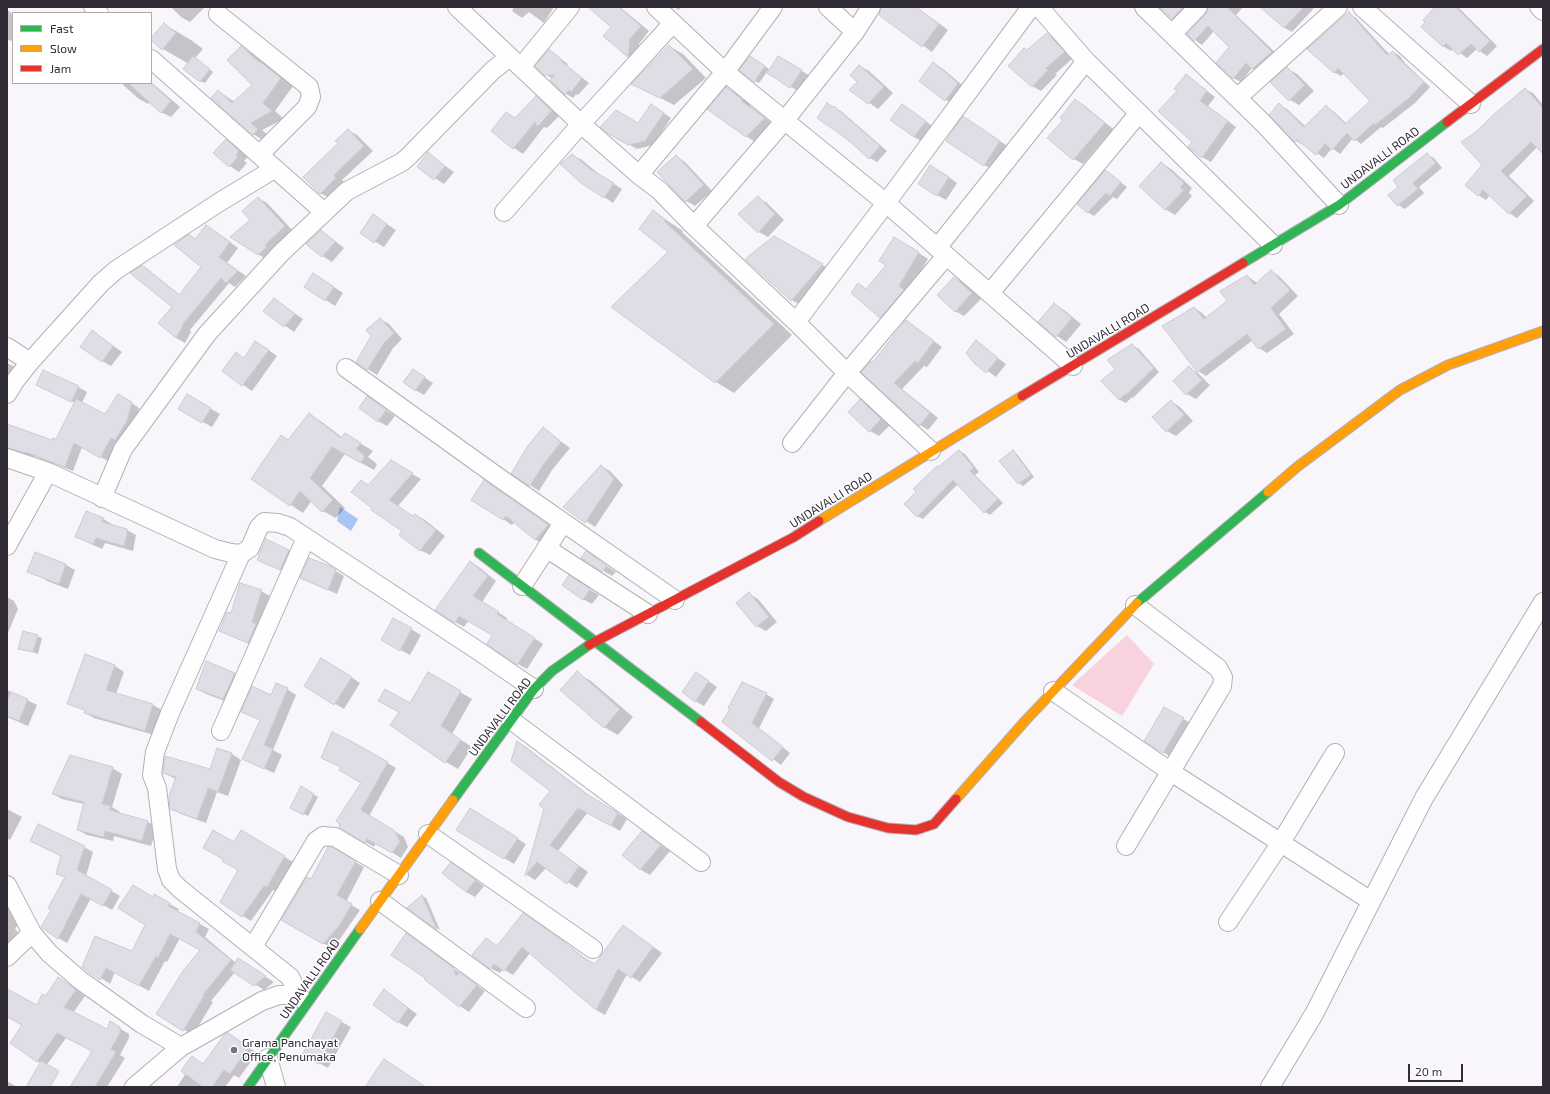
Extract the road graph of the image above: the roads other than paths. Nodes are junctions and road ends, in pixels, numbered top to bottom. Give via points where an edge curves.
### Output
1 (457, 7) edge
2 (570, 7) edge
3 (656, 7) edge
4 (773, 7) edge
5 (828, 7) edge
6 (871, 7) edge
7 (1031, 7) edge
8 (1039, 7) edge
9 (1144, 7) edge
10 (1198, 7) edge
11 (1338, 7) edge
12 (1362, 7) edge
13 (1539, 7) edge
14 (1543, 11) edge
15 (218, 14) dead end
16 (673, 23) junction
17 (855, 32) junction
18 (1172, 34) junction
19 (1543, 49) edge
20 (152, 60) edge
21 (1086, 61) junction
22 (515, 62) junction
23 (726, 72) junction
24 (1237, 98) junction
25 (1471, 104) junction
26 (1139, 113) junction
27 (785, 120) junction
28 (581, 124) junction
29 (259, 155) junction
30 (274, 169) junction
31 (639, 175) junction
32 (886, 203) junction
33 (1339, 205) junction
34 (324, 212) junction
35 (504, 212) dead end
36 (694, 226) junction
37 (1273, 245) junction
38 (942, 252) junction
39 (990, 294) junction
40 (796, 322) junction
41 (1543, 330) edge
42 (7, 347) edge
43 (30, 362) junction
44 (1073, 366) junction
45 (346, 368) dead end
46 (847, 373) junction
47 (7, 394) edge
48 (792, 443) dead end
49 (931, 451) junction
50 (7, 458) edge
51 (48, 472) junction
52 (102, 498) junction
53 (563, 522) junction
54 (306, 538) junction
55 (7, 546) edge
56 (546, 548) junction
57 (479, 553) dead end
58 (240, 554) junction
59 (522, 586) junction
60 (675, 600) junction
61 (1543, 602) edge
62 (1135, 605) junction
63 (648, 614) junction
64 (595, 641) junction
65 (534, 689) junction
66 (1053, 691) junction
67 (511, 720) junction
68 (221, 731) dead end
69 (1335, 753) dead end
70 (1171, 772) junction
71 (428, 834) junction
72 (1280, 844) junction
73 (1126, 846) dead end
74 (702, 862) dead end
75 (399, 875) junction
76 (7, 885) edge
77 (380, 901) junction
78 (1371, 901) junction
79 (1228, 922) dead end
80 (32, 933) junction
81 (253, 947) junction
82 (593, 949) dead end
83 (7, 957) edge
84 (292, 995) junction
85 (308, 1001) junction
86 (526, 1008) dead end
87 (181, 1047) junction
88 (268, 1058) junction
89 (134, 1087) edge
90 (248, 1087) edge
91 (276, 1087) edge
92 (1270, 1087) edge

1 - 22 street
2 - 22 street
3 - 16 street
4 - 23 street
5 - 17 street
6 - 17 street
7 - 32 street
8 - 21 street
9 - 18 street
10 - 18 street
11 - 24 street
12 - 25 street
13 - 14 street
15 - 29 street via 309,87 311,97 307,107
16 - 23 street
16 - 28 street
17 - 27 street
18 - 24 street
19 - 25 main road, UNDAVALLI ROAD
20 - 29 street
21 - 26 street
21 - 38 street
22 - 28 street
22 - 34 street via 493,70 402,162 347,191
23 - 27 street
23 - 31 street
24 - 33 street
25 - 33 main road, UNDAVALLI ROAD
26 - 37 street
26 - 39 street
27 - 32 street
27 - 36 street
28 - 31 street
28 - 35 street
29 - 30 street
30 - 34 street
30 - 43 street via 116,270 101,283
31 - 36 street via 659,190
32 - 38 street
32 - 40 street
33 - 37 main road, UNDAVALLI ROAD
34 - 52 street via 281,252 207,334 123,449
36 - 40 street
37 - 44 main road, UNDAVALLI ROAD
38 - 39 street
38 - 46 street
39 - 44 street
40 - 46 street
41 - 62 main road via 1448,365 1400,390 1297,466
42 - 43 street
43 - 47 street
44 - 49 main road, UNDAVALLI ROAD
45 - 53 street
46 - 48 street
46 - 49 street
49 - 60 main road, UNDAVALLI ROAD via 794,537
50 - 51 street
51 - 52 street
51 - 55 street
52 - 58 street via 215,549
53 - 56 street
53 - 60 street
54 - 58 street via 290,527 264,522 259,527 250,548
54 - 65 street
54 - 68 street
56 - 59 street
56 - 63 street
57 - 59 main road
58 - 81 street via 170,713 155,752 152,775 157,788 167,869 171,880
59 - 64 main road
60 - 63 main road, UNDAVALLI ROAD
61 - 78 street via 1424,798
62 - 66 main road
62 - 70 street via 1218,668 1223,677 1222,686
63 - 64 main road, UNDAVALLI ROAD
64 - 65 main road, UNDAVALLI ROAD via 552,671
64 - 66 main road via 779,782 848,818 888,828 916,830 934,824
65 - 67 main road, UNDAVALLI ROAD
66 - 70 street
67 - 71 main road, UNDAVALLI ROAD
67 - 74 street
69 - 72 street
70 - 72 street
70 - 73 street
71 - 75 main road, UNDAVALLI ROAD
71 - 82 street
72 - 78 street
72 - 79 street
75 - 77 main road, UNDAVALLI ROAD
75 - 81 street via 335,837 323,836 316,841
76 - 80 street
77 - 85 main road, UNDAVALLI ROAD
77 - 86 street
78 - 92 street via 1314,1014
80 - 83 street
80 - 87 street via 80,980 142,1024
81 - 84 street via 290,977 293,983
84 - 85 street
84 - 87 street via 279,995 262,1001
85 - 88 main road, UNDAVALLI ROAD
87 - 89 street
88 - 90 main road, UNDAVALLI ROAD
88 - 91 street

